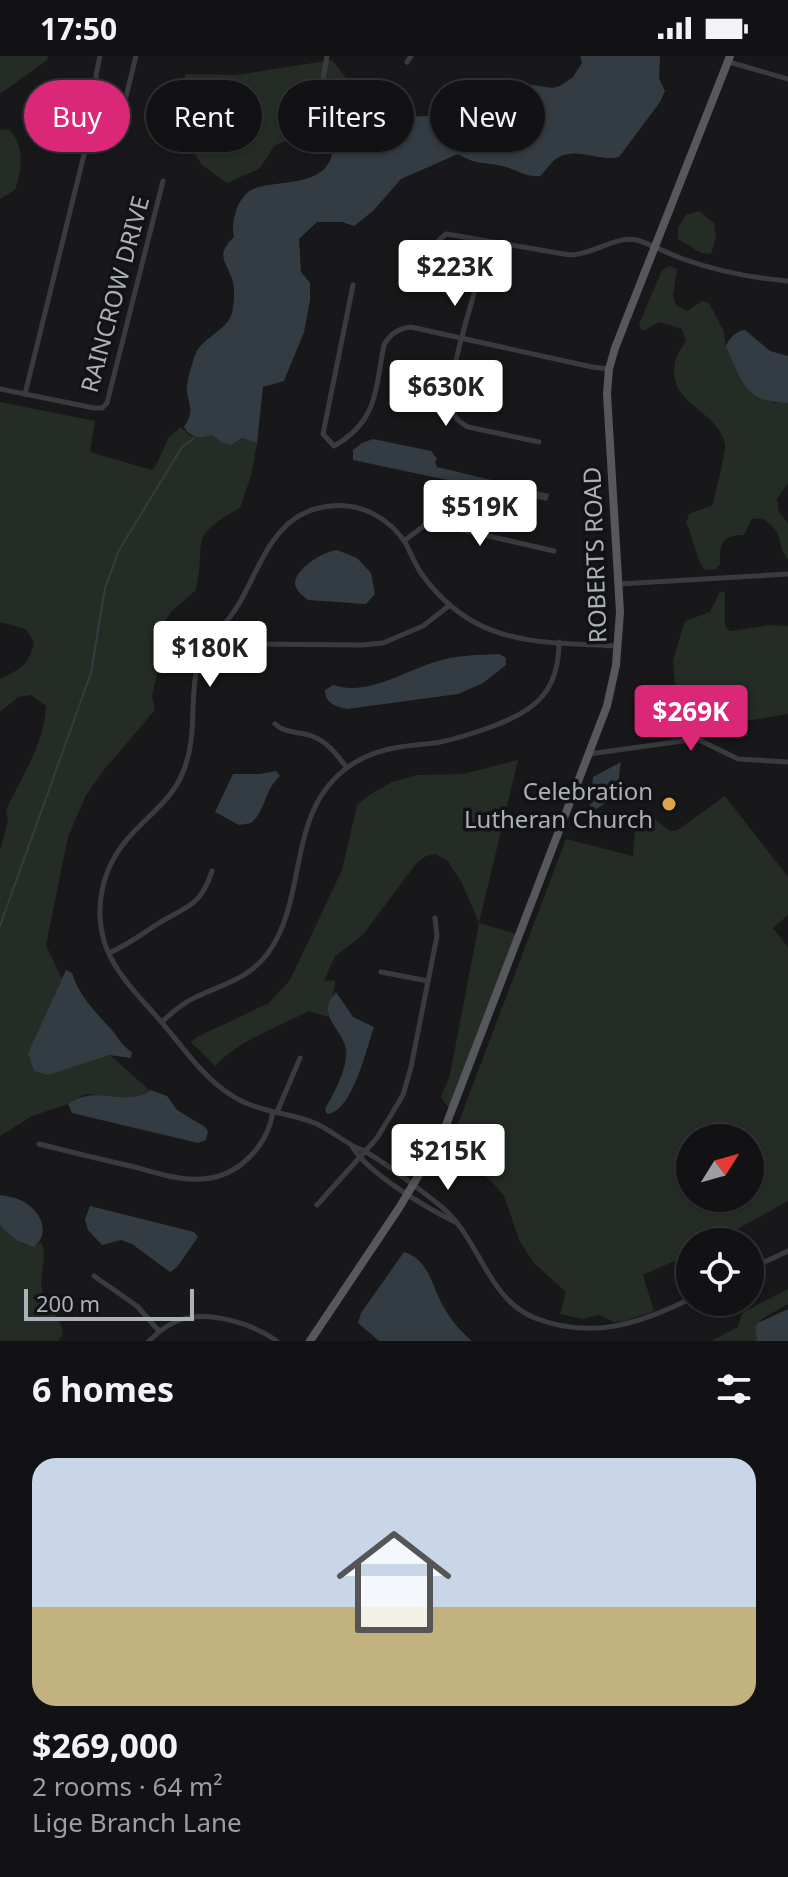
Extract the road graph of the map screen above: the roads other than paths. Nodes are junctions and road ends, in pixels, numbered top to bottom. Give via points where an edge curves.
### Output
1 (100, 56) edge
2 (136, 56) edge
3 (327, 56) edge
4 (729, 59) edge
5 (788, 79) edge
6 (130, 80) edge
7 (323, 80) edge
8 (163, 181) dead end
9 (653, 249) junction
10 (428, 260) dead end
11 (788, 281) edge
12 (353, 285) dead end
13 (476, 287) dead end
14 (461, 338) junction
15 (609, 369) junction
16 (0, 389) edge
17 (25, 394) junction
18 (539, 442) dead end
19 (404, 541) junction
20 (554, 551) dead end
21 (788, 574) edge
22 (619, 584) junction
23 (450, 605) junction
24 (225, 625) junction
25 (559, 642) junction
26 (618, 646) junction
27 (275, 724) dead end
28 (589, 754) junction
29 (788, 762) edge
30 (347, 768) junction
31 (212, 871) dead end
32 (435, 918) dead end
33 (109, 953) junction
34 (381, 972) dead end
35 (428, 981) junction
36 (162, 1022) junction
37 (300, 1058) dead end
38 (275, 1112) junction
39 (39, 1144) dead end
40 (351, 1145) junction
41 (366, 1152) junction
42 (359, 1159) junction
43 (410, 1190) junction
44 (317, 1205) dead end
45 (788, 1251) edge
46 (764, 1262) edge
47 (94, 1276) dead end
48 (676, 1306) edge
49 (159, 1331) junction
50 (149, 1341) edge
51 (277, 1341) edge
52 (310, 1341) edge

1 - 17 street via 98,98
2 - 6 street
3 - 7 street
4 - 5 street
4 - 9 main road, ROBERTS ROAD
8 - 17 street, RAINCROW DRIVE via 108,401 94,408
9 - 10 street via 628,240 570,255 450,234 440,238
9 - 11 street via 717,270
9 - 15 main road, ROBERTS ROAD
12 - 14 street via 323,434 334,446 350,437 370,411 384,345 394,332 411,327
13 - 14 street
14 - 15 street
14 - 18 street via 451,400 456,417 468,427
15 - 22 main road, ROBERTS ROAD
16 - 17 street
19 - 20 street via 425,525 437,524
19 - 23 street via 422,574
19 - 24 street via 387,522 362,509 333,505 300,515 269,545
21 - 22 street
22 - 26 main road, ROBERTS ROAD
23 - 24 street via 413,632 374,644 252,644
23 - 25 street via 494,631
24 - 33 street via 198,665 194,729 183,774 167,799 123,843 104,879 100,914
25 - 26 street
25 - 30 street via 550,686 521,715 447,741 382,750
26 - 28 main road, ROBERTS ROAD via 607,706
27 - 30 street via 323,742
28 - 29 street via 697,739 738,759
28 - 43 main road, ROBERTS ROAD via 458,1097
30 - 36 street via 311,815 283,923 267,954 236,981 187,1001
31 - 33 street via 190,907
32 - 35 street
33 - 36 street via 123,978
34 - 35 street
35 - 41 street via 403,1095
36 - 38 street via 219,1087 238,1100
37 - 38 street
38 - 39 street via 255,1152 213,1178 181,1178
38 - 40 street via 311,1121
40 - 41 street
40 - 42 street
41 - 42 street
41 - 43 street
42 - 43 street
42 - 44 street
43 - 48 street via 460,1225 504,1297 522,1312 580,1329 617,1328
43 - 52 main road, ROBERTS ROAD
45 - 46 street
47 - 49 street via 137,1306
49 - 50 street
49 - 51 street via 182,1319 206,1317 253,1327

